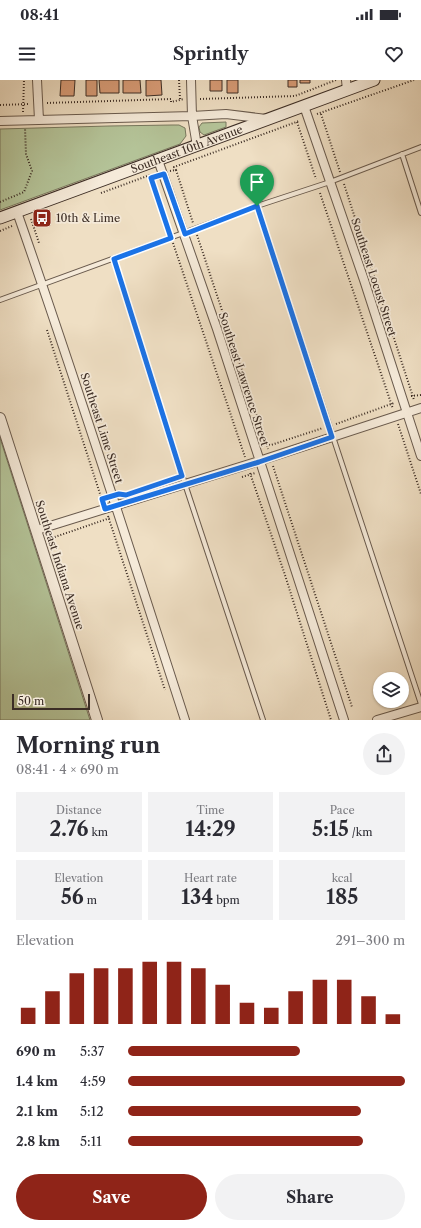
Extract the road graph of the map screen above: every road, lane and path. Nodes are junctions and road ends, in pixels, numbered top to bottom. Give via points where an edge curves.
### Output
1 (24, 80) edge
2 (37, 80) edge
3 (179, 80) edge
4 (191, 80) edge
5 (335, 80) edge
6 (374, 80) edge
7 (414, 80) edge
8 (347, 85) edge
9 (180, 99) junction
10 (192, 99) junction
11 (24, 104) junction
12 (38, 104) junction
13 (0, 105) edge
14 (304, 106) junction
15 (321, 113) junction
16 (192, 116) junction
17 (308, 117) junction
18 (268, 119) junction
19 (24, 120) junction
20 (38, 120) junction
21 (0, 121) edge
22 (297, 122) junction
23 (197, 146) junction
24 (421, 147) edge
25 (402, 154) junction
26 (158, 160) junction
27 (176, 170) junction
28 (164, 174) junction
29 (342, 177) junction
30 (151, 178) junction
31 (330, 182) junction
32 (318, 185) junction
33 (98, 194) dead end
34 (0, 202) edge
35 (257, 206) junction
36 (17, 212) junction
37 (421, 213) edge
38 (0, 218) edge
39 (31, 219) dead end
40 (21, 223) junction
41 (195, 229) junction
42 (0, 231) edge
43 (185, 234) junction
44 (171, 238) junction
45 (114, 259) junction
46 (43, 285) junction
47 (0, 300) edge
48 (45, 324) dead end
49 (421, 395) edge
50 (413, 396) junction
51 (403, 400) junction
52 (391, 405) junction
53 (419, 408) edge
54 (407, 412) junction
55 (395, 416) junction
56 (0, 418) edge
57 (329, 426) junction
58 (332, 437) junction
59 (266, 444) junction
60 (255, 448) junction
61 (244, 456) junction
62 (421, 456) edge
63 (271, 458) junction
64 (259, 462) junction
65 (247, 465) junction
66 (185, 484) junction
67 (421, 494) edge
68 (112, 496) junction
69 (102, 499) junction
70 (116, 506) junction
71 (105, 509) junction
72 (37, 530) junction
73 (167, 697) dead end
74 (421, 705) edge
75 (352, 706) dead end
76 (97, 720) edge
77 (185, 720) edge
78 (263, 720) edge
79 (331, 720) edge
80 (344, 720) edge
81 (377, 720) edge

1 - 11 path
2 - 12 street
3 - 9 path
4 - 10 street
5 - 10 path via 295,96
6 - 8 main road, Southeast 10th Avenue
7 - 15 path
8 - 14 main road, Southeast 10th Avenue
9 - 10 path
9 - 12 path via 171,102 171,99
10 - 16 street
11 - 12 path
11 - 13 path
11 - 19 path
12 - 20 street
14 - 17 street, Southeast Locust Street
14 - 18 main road, Southeast 10th Avenue
15 - 17 path
15 - 29 path
16 - 18 street via 226,114
16 - 20 street
16 - 23 street
17 - 22 path
17 - 31 street, Southeast Locust Street
18 - 23 main road, Southeast 10th Avenue
19 - 20 street
19 - 21 street
19 - 34 path via 26,154 32,171 24,192
22 - 27 path via 174,167
22 - 32 path
23 - 26 main road, Southeast 10th Avenue
24 - 25 lane
25 - 29 lane
25 - 37 lane
26 - 28 street, Southeast Lawrence Street
26 - 36 main road, Southeast 10th Avenue
27 - 28 path
27 - 41 path
28 - 30 path
28 - 43 street, Southeast Lawrence Street
29 - 31 lane
29 - 50 path
30 - 33 path via 150,175
30 - 44 path
31 - 32 lane
31 - 51 street, Southeast Locust Street
32 - 35 lane
32 - 52 path
35 - 41 lane
35 - 57 lane
36 - 38 main road, Southeast 10th Avenue
36 - 40 street, Southeast Lime Street
39 - 40 path
40 - 42 path
40 - 46 street, Southeast Lime Street
41 - 43 lane
41 - 59 path
43 - 44 lane
43 - 60 street, Southeast Lawrence Street
44 - 45 lane
44 - 61 path
45 - 46 lane
45 - 66 lane
46 - 47 lane
46 - 68 street, Southeast Lime Street
48 - 69 path
49 - 50 path
50 - 51 path
50 - 53 path
51 - 52 path
51 - 54 street, Southeast Locust Street
52 - 55 path
52 - 57 path
53 - 54 street
54 - 55 street
54 - 62 street, Southeast Locust Street
55 - 58 street
55 - 67 path
56 - 72 street, Southeast Indiana Avenue
57 - 58 lane
57 - 59 path via 271,445
58 - 63 street
58 - 74 lane
59 - 60 path
59 - 63 path
60 - 61 path via 246,450
60 - 64 street, Southeast Lawrence Street
61 - 65 path
63 - 64 street
63 - 75 path
64 - 65 street
64 - 80 street, Southeast Lawrence Street
65 - 66 street
65 - 79 path
66 - 70 street
66 - 78 lane
68 - 69 path
68 - 70 street, Southeast Lime Street
69 - 71 path
70 - 71 street
70 - 77 street, Southeast Lime Street
71 - 72 street
71 - 73 path
72 - 76 street, Southeast Indiana Avenue
74 - 81 street

